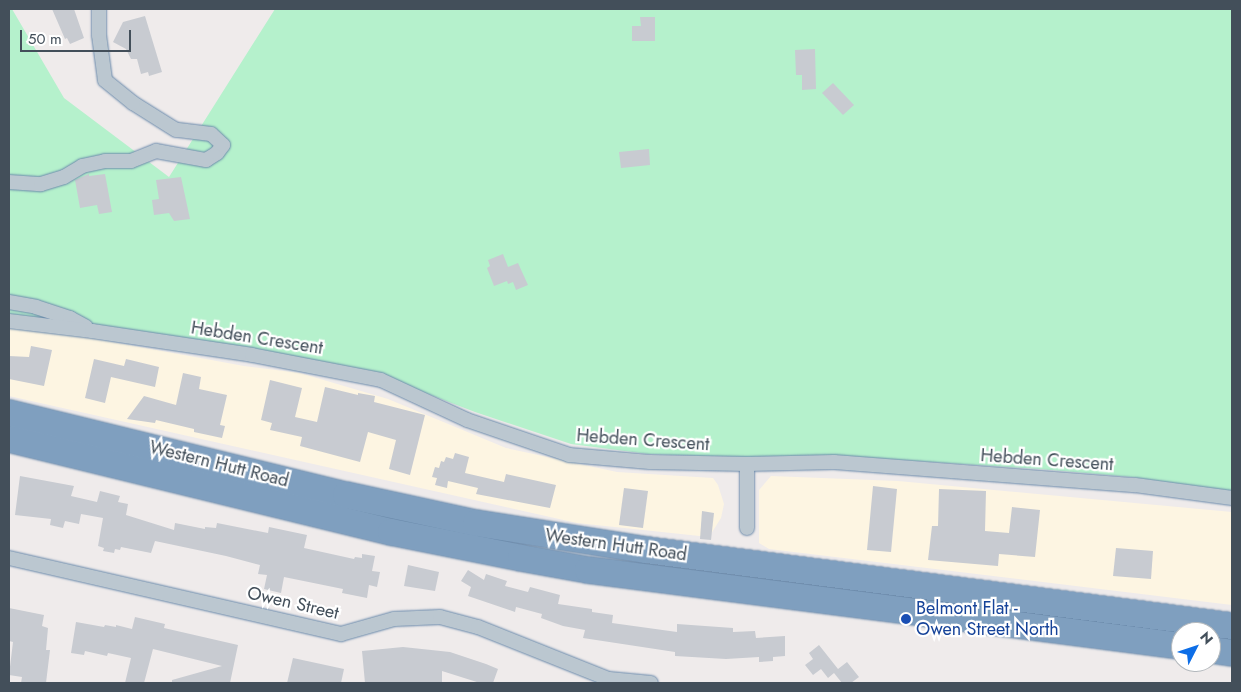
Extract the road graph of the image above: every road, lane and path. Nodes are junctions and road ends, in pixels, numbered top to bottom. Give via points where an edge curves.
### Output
1 (99, 9) edge
2 (9, 182) edge
3 (9, 302) edge
4 (9, 321) edge
5 (92, 331) junction
6 (9, 413) edge
7 (9, 439) edge
8 (747, 464) junction
9 (1232, 498) edge
10 (747, 528) dead end
11 (9, 558) edge
12 (1232, 626) edge
13 (1171, 645) edge
14 (651, 683) edge

1 - 2 street via 105,80 133,104 176,130 211,134 223,145 206,160 156,151 131,161 105,161 82,166 64,177 41,184
3 - 5 street via 70,318
4 - 5 street, Hebden Crescent
5 - 8 street, Hebden Crescent via 381,380 467,420 569,455 650,462
6 - 12 highway, Western Hutt Road via 346,495 485,525 647,550
7 - 13 highway, Western Hutt Road via 391,532 588,570
8 - 9 street, Hebden Crescent via 834,462 1135,485
8 - 10 street
11 - 14 street, Owen Street via 341,634 394,619 440,617 478,627 609,680

